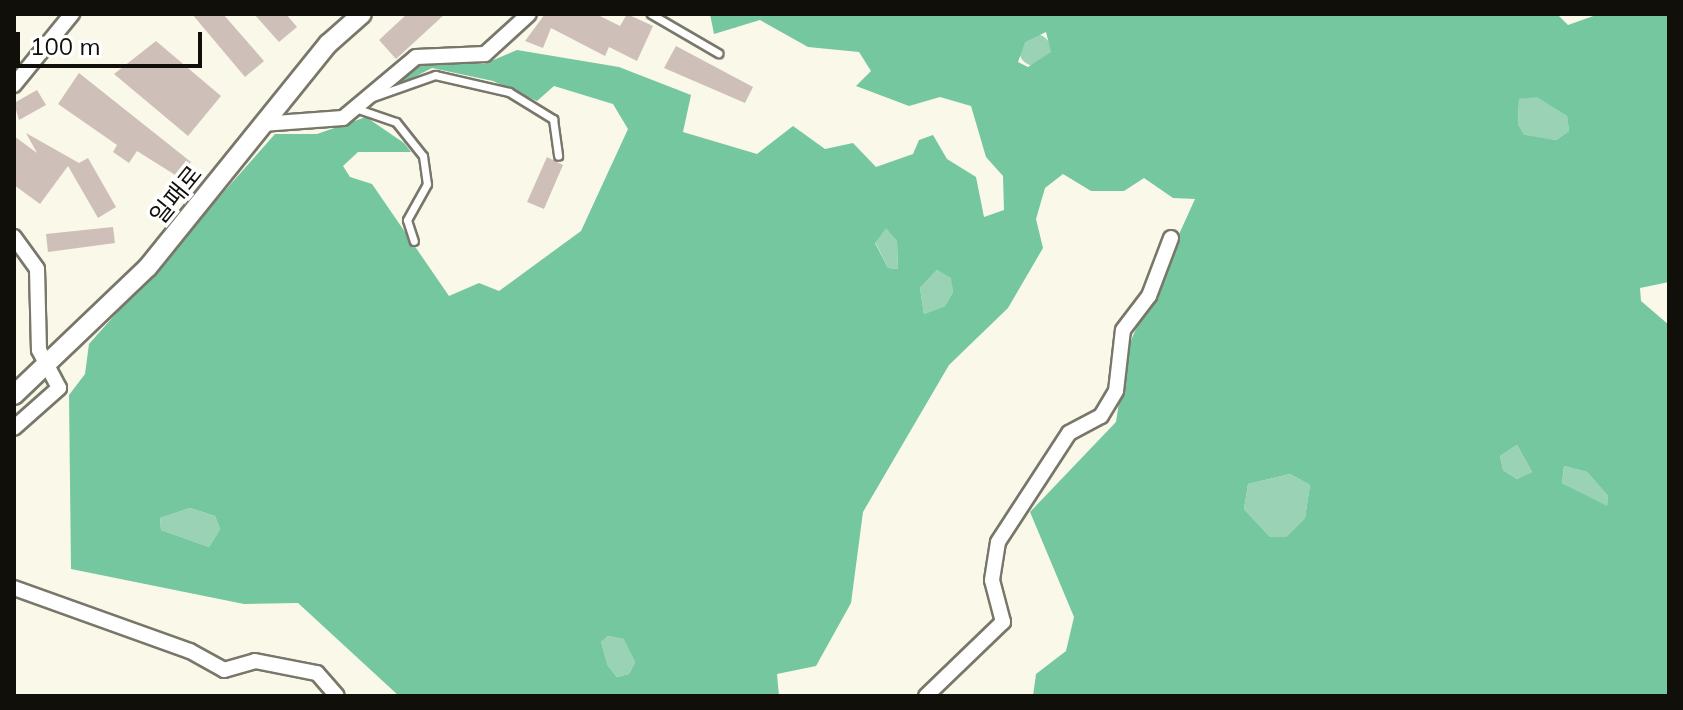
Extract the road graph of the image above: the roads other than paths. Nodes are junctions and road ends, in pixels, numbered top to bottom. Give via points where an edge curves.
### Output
1 (72, 14) edge
2 (362, 14) edge
3 (529, 14) edge
4 (651, 14) edge
5 (718, 53) dead end
6 (14, 85) edge
7 (373, 97) junction
8 (358, 109) junction
9 (262, 124) junction
10 (558, 156) dead end
11 (14, 237) edge
12 (1171, 238) dead end
13 (414, 241) dead end
14 (45, 367) junction
15 (14, 395) edge
16 (14, 428) edge
17 (14, 588) edge
18 (337, 696) edge
19 (926, 696) edge

1 - 6 street
2 - 9 street, 일패로
3 - 7 street via 485,54 416,57
4 - 5 lane
7 - 8 street
7 - 10 lane via 435,75 509,92 553,119
8 - 9 street via 321,124
8 - 13 lane via 396,122 423,156 427,184 407,220
9 - 14 street, 일패로 via 148,267
11 - 14 street via 37,269
12 - 19 street via 1149,296 1123,330 1116,391 1101,416 1069,433 998,542 992,580 1003,622
14 - 15 street, 일패로
14 - 16 street via 59,388
17 - 18 street via 190,651 224,670 255,661 317,673

